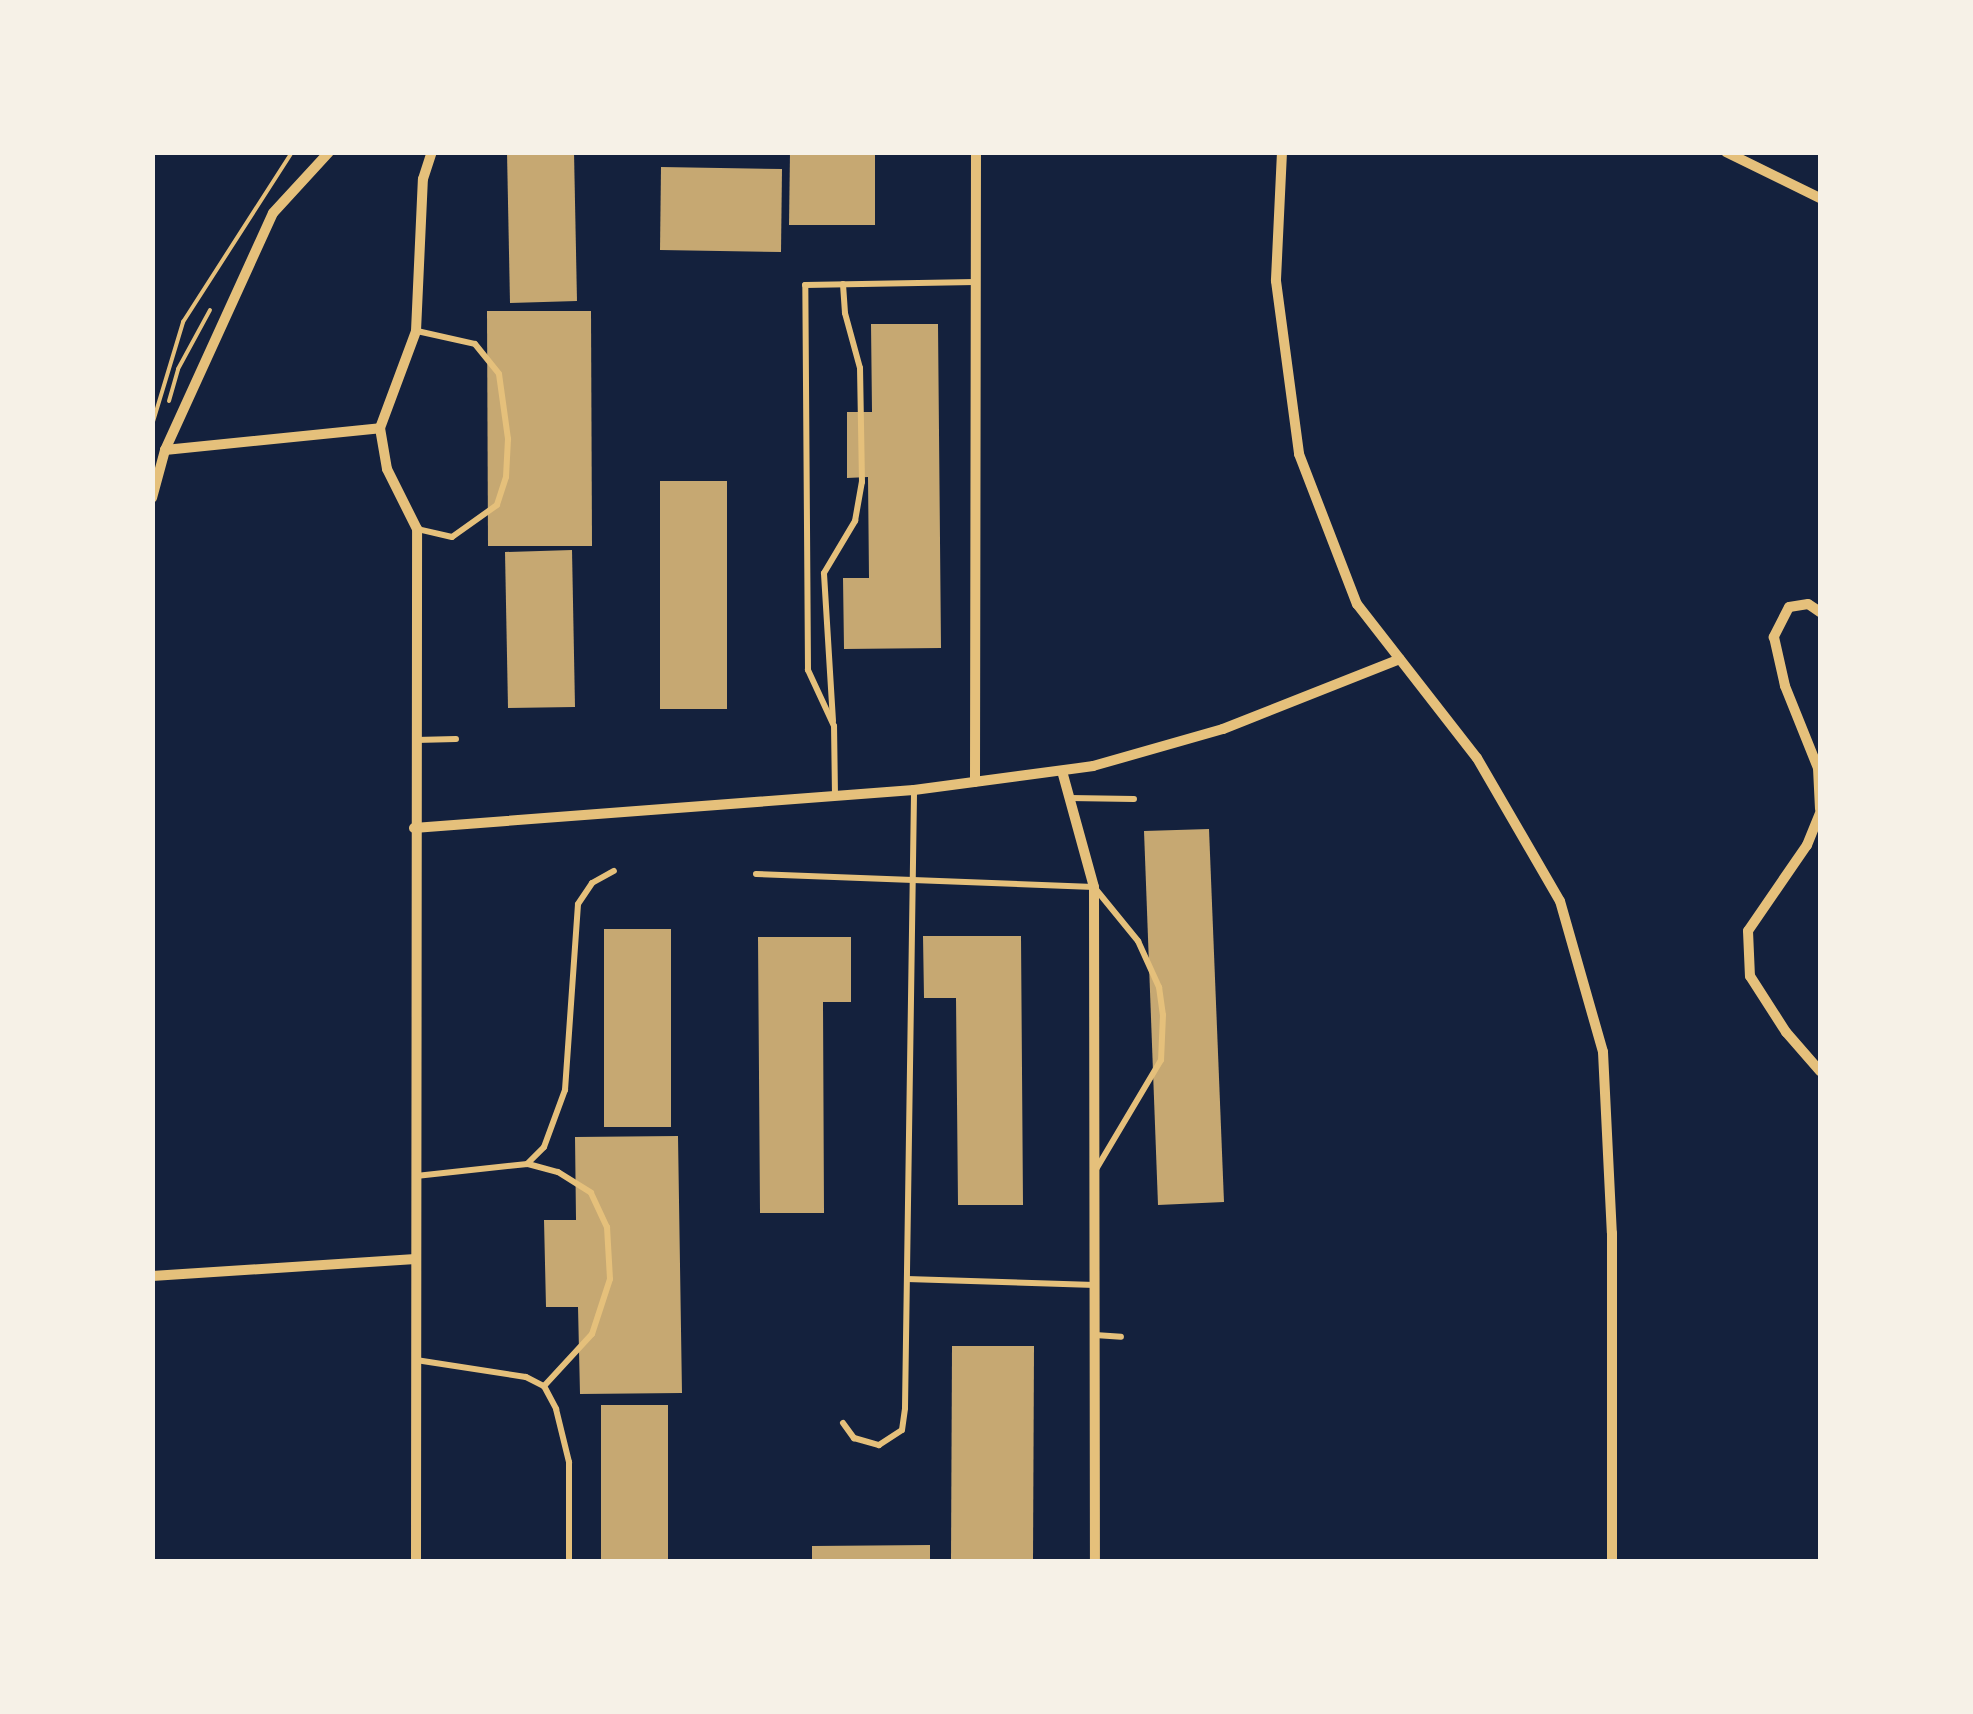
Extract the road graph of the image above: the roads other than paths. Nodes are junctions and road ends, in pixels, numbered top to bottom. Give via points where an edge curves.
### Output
1 (329, 152) edge
2 (432, 152) edge
3 (976, 152) edge
4 (1282, 152) edge
5 (1726, 152) edge
6 (1820, 198) edge
7 (976, 282) junction
8 (843, 284) junction
9 (416, 331) junction
10 (380, 428) junction
11 (165, 450) junction
12 (152, 498) edge
13 (417, 529) junction
14 (1820, 612) edge
15 (1400, 659) junction
16 (834, 726) junction
17 (456, 739) dead end
18 (414, 740) junction
19 (1062, 770) junction
20 (974, 782) junction
21 (914, 790) junction
22 (835, 796) junction
23 (1070, 798) junction
24 (1134, 799) dead end
25 (1820, 811) edge
26 (414, 828) junction
27 (614, 871) dead end
28 (756, 874) dead end
29 (913, 880) junction
30 (1094, 887) junction
31 (1820, 1071) edge
32 (528, 1164) junction
33 (1095, 1171) junction
34 (415, 1176) junction
35 (415, 1260) junction
36 (152, 1276) edge
37 (907, 1280) junction
38 (1095, 1284) junction
39 (1095, 1335) junction
40 (1122, 1337) dead end
41 (415, 1360) junction
42 (544, 1386) junction
43 (843, 1424) dead end
44 (416, 1562) edge
45 (569, 1562) edge
46 (1094, 1562) edge
47 (1612, 1562) edge

1 - 11 street via 273,213
2 - 9 street via 423,179
3 - 7 street
4 - 15 street via 1276,281 1299,454 1358,604
5 - 6 street
7 - 8 lane
7 - 20 street
8 - 16 lane via 860,368 862,482 855,521 824,573
8 - 16 lane via 805,285 808,670
9 - 10 street
9 - 13 lane via 475,344 499,374 508,439 497,505 452,537
10 - 11 street
10 - 13 street via 387,469
11 - 12 street
13 - 18 street
14 - 25 street via 1808,604 1789,607 1774,636 1785,686 1818,768
15 - 19 street via 1223,729
15 - 47 street via 1477,758 1560,901 1604,1052 1612,1232
16 - 22 lane
17 - 18 lane
18 - 26 street
19 - 20 street
19 - 23 street
20 - 21 street
21 - 22 street
21 - 29 lane
22 - 26 street
23 - 24 lane
23 - 30 street
25 - 31 street via 1807,845 1748,931 1750,976
26 - 34 street
27 - 32 lane via 592,883 578,904 565,1090 544,1147
28 - 29 lane
29 - 30 lane
29 - 37 lane
30 - 33 street
30 - 33 lane via 1138,940 1159,987 1163,1015 1161,1060
32 - 34 lane
32 - 42 lane via 558,1172 591,1193 607,1227 610,1279 592,1334
33 - 38 street
34 - 35 street
35 - 36 street
35 - 41 street
37 - 38 lane
37 - 43 lane via 902,1430 879,1445 854,1438
38 - 39 street
39 - 40 lane
39 - 46 street
41 - 42 lane via 526,1376
41 - 44 street
42 - 45 lane via 569,1462

